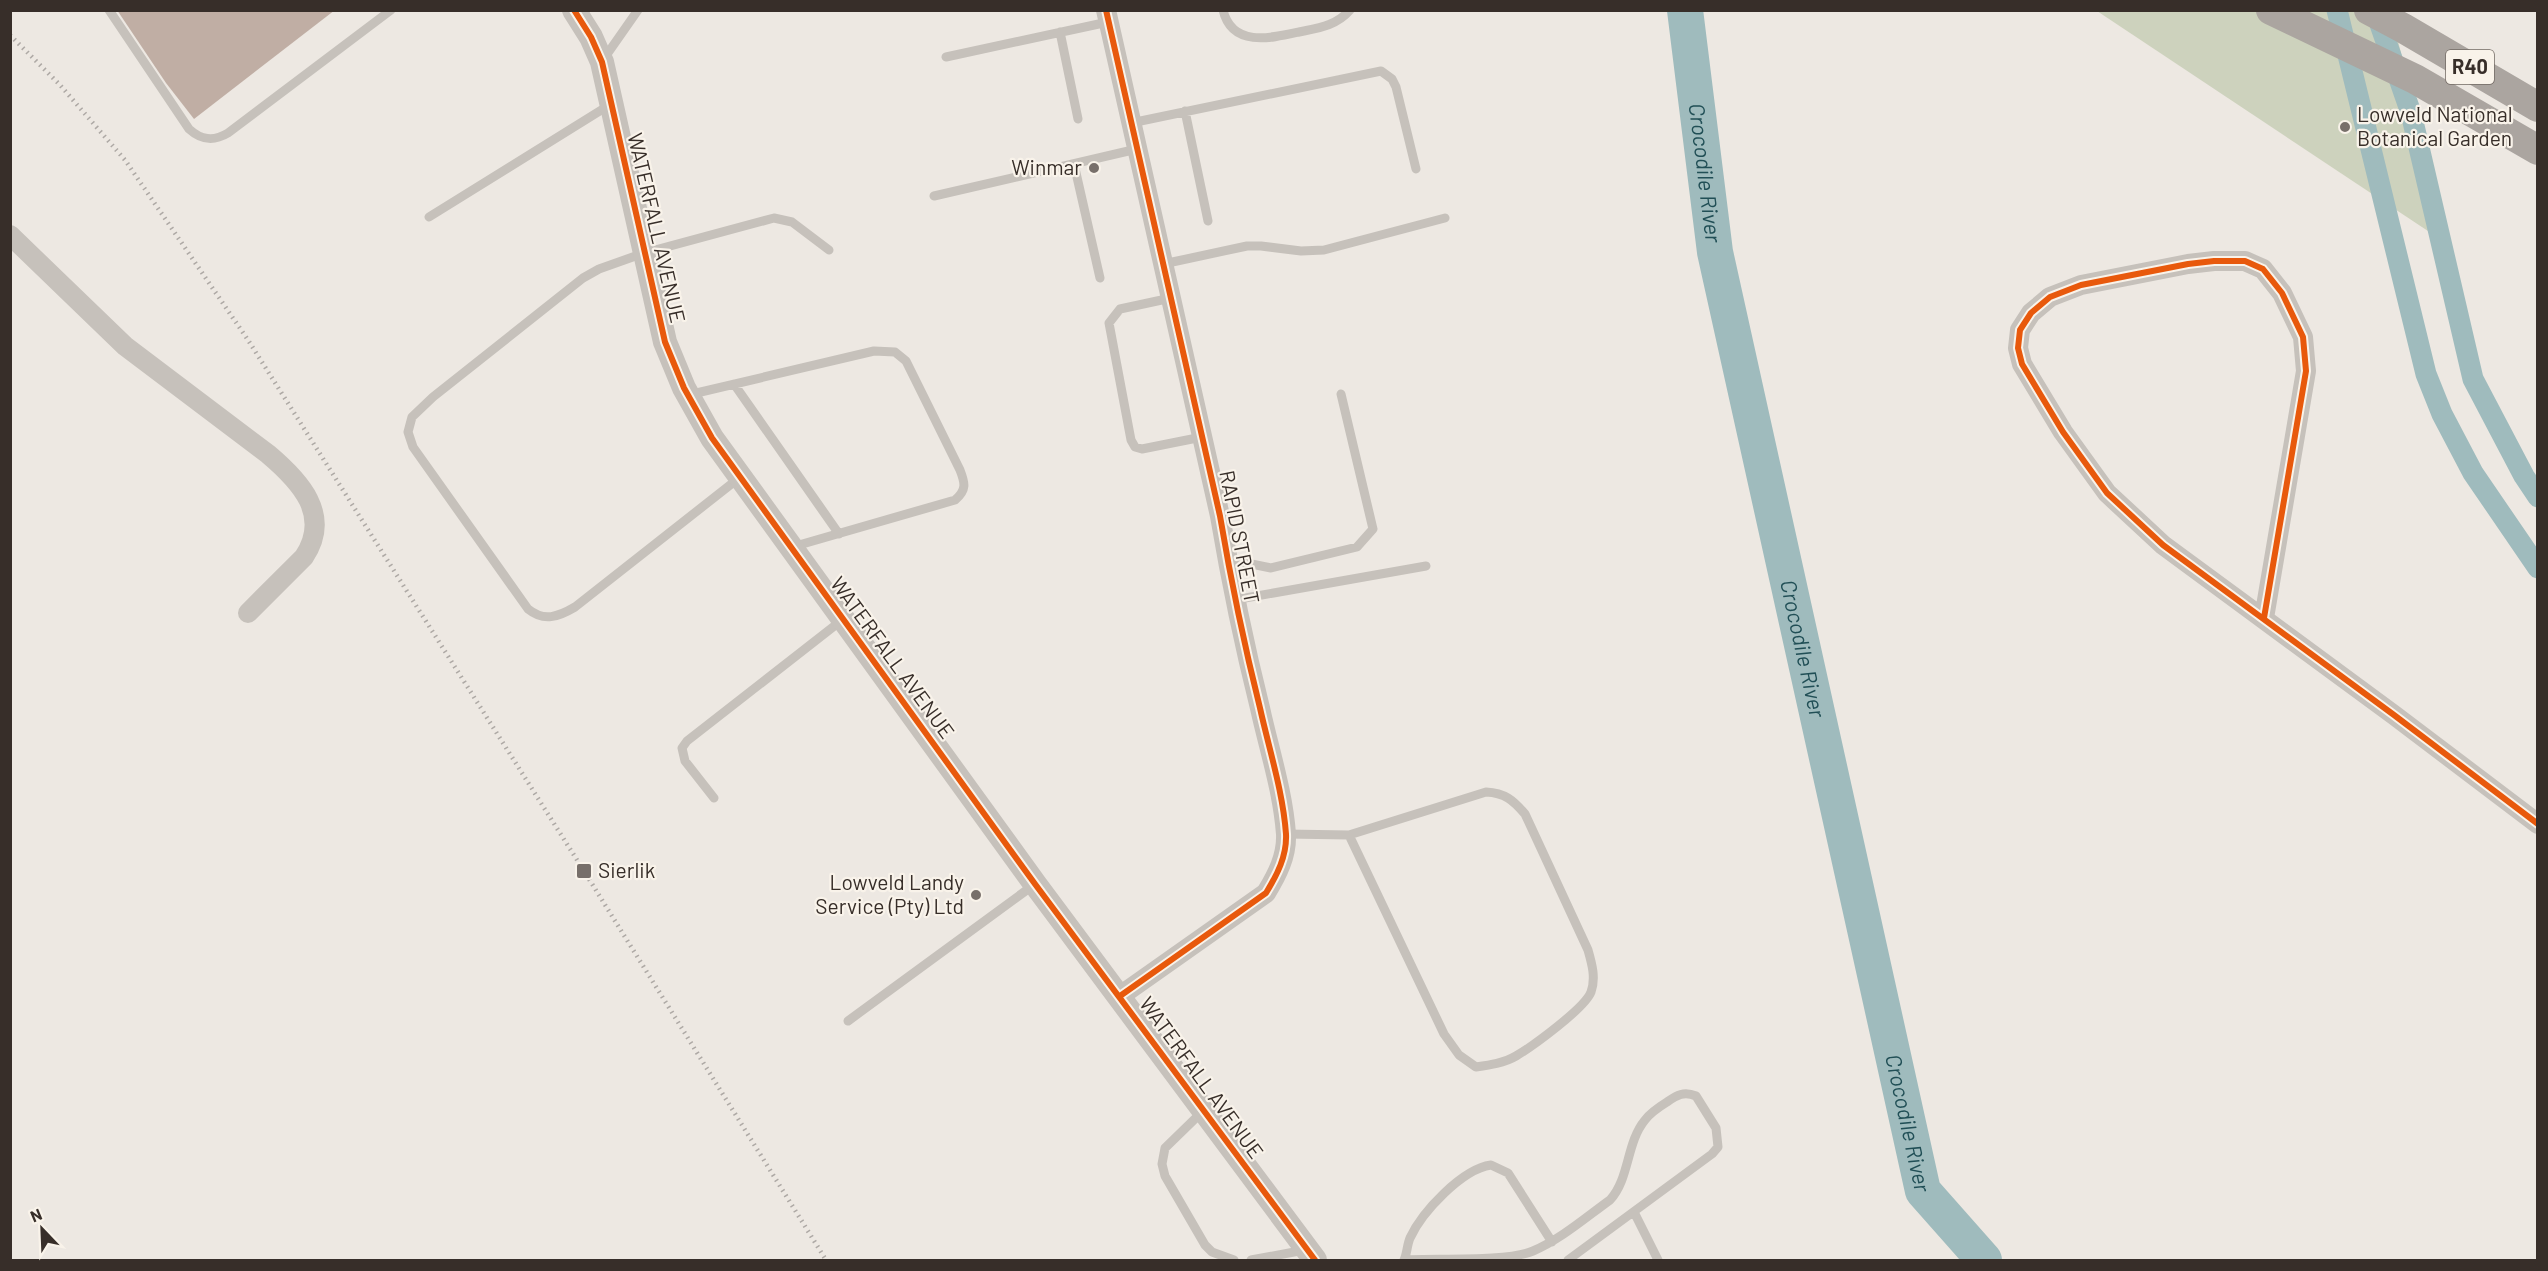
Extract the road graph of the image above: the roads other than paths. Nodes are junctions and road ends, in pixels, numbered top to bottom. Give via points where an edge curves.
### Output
1 (109, 10) edge
2 (391, 10) edge
3 (574, 10) edge
4 (638, 10) edge
5 (1223, 10) edge
6 (1350, 10) edge
7 (2271, 10) edge
8 (2369, 10) edge
9 (1107, 16) edge
10 (1060, 32) junction
11 (946, 57) dead end
12 (602, 62) junction
13 (611, 104) junction
14 (2538, 107) edge
15 (1185, 111) junction
16 (1078, 119) dead end
17 (1131, 123) junction
18 (1137, 149) junction
19 (2538, 150) edge
20 (1074, 164) junction
21 (1416, 169) dead end
22 (934, 196) dead end
23 (429, 217) dead end
24 (1445, 218) dead end
25 (1208, 221) dead end
26 (10, 235) edge
27 (829, 250) dead end
28 (644, 253) junction
29 (1163, 264) junction
30 (1100, 278) dead end
31 (1171, 298) junction
32 (734, 384) junction
33 (1341, 394) dead end
34 (688, 396) junction
35 (1202, 437) junction
36 (741, 477) junction
37 (838, 534) junction
38 (792, 547) junction
39 (1227, 559) junction
40 (1426, 566) dead end
41 (1234, 600) junction
42 (248, 613) dead end
43 (844, 618) junction
44 (2264, 618) junction
45 (714, 798) dead end
46 (2538, 824) edge
47 (1286, 834) junction
48 (1349, 835) junction
49 (1035, 884) junction
50 (1120, 996) junction
51 (848, 1021) dead end
52 (1204, 1110) junction
53 (1634, 1212) junction
54 (1552, 1242) junction
55 (1311, 1255) edge
56 (1234, 1260) edge
57 (1251, 1260) edge
58 (1405, 1260) edge
59 (1568, 1260) edge
60 (1658, 1260) edge

1 - 2 lane via 189,129 198,137 210,139 228,133
3 - 12 street, WATERFALL AVENUE
4 - 12 lane
5 - 6 lane via 1228,23 1241,35 1266,39 1330,25
7 - 19 main road, R40 via 2415,80
8 - 14 main road, R40
9 - 10 lane
9 - 17 street, RAPID STREET
10 - 11 lane
10 - 16 lane
12 - 13 street, WATERFALL AVENUE
13 - 23 lane
13 - 28 street, WATERFALL AVENUE
15 - 17 lane
15 - 21 lane via 1381,72 1396,87
15 - 25 lane
17 - 18 street, RAPID STREET
18 - 20 lane
18 - 29 street, RAPID STREET
20 - 22 lane
20 - 30 lane
24 - 29 lane via 1324,250 1247,246
26 - 42 street via 125,346 275,459 304,494 316,516 311,546
27 - 28 lane via 801,228 778,218
28 - 34 street, WATERFALL AVENUE via 665,342
28 - 36 lane via 599,269 566,290 433,397 412,417 409,438 528,609 545,617 575,607
29 - 31 street, RAPID STREET
31 - 35 street, RAPID STREET
31 - 35 lane via 1120,309 1109,322 1131,440 1142,449
32 - 34 lane
32 - 37 lane
32 - 37 lane via 874,351 895,352 906,361 960,470 964,481 962,494 955,500
33 - 39 lane via 1373,529 1357,547 1271,568
34 - 36 street, WATERFALL AVENUE
35 - 39 street, RAPID STREET
36 - 38 street, WATERFALL AVENUE
37 - 38 lane
38 - 43 street, WATERFALL AVENUE
39 - 41 street, RAPID STREET
40 - 41 lane
41 - 47 street, RAPID STREET
43 - 45 lane via 687,741 682,748 685,761
43 - 49 street, WATERFALL AVENUE
44 - 44 street via 2163,545 2107,494 2063,432 2022,364 2018,348 2020,330 2031,313 2050,297 2081,285 2214,261 2245,261 2263,269 2282,294 2303,337 2306,371
44 - 46 street
47 - 48 lane
47 - 50 street, RAPID STREET via 1284,855 1266,893
48 - 48 lane via 1486,792 1501,793 1513,800 1525,814 1588,950 1593,971 1591,992 1580,1007 1516,1056 1476,1067 1459,1055 1444,1034
49 - 50 street, WATERFALL AVENUE
49 - 51 lane
50 - 52 street, WATERFALL AVENUE
52 - 55 street, WATERFALL AVENUE
52 - 56 lane via 1165,1148 1162,1164 1165,1176 1206,1245 1212,1252
53 - 54 lane via 1718,1147 1716,1128 1696,1096 1675,1096 1645,1119 1618,1191
53 - 59 lane
53 - 60 lane
54 - 58 lane via 1513,1256
54 - 58 lane via 1508,1173 1491,1165 1473,1171 1430,1206 1408,1240
55 - 57 lane

